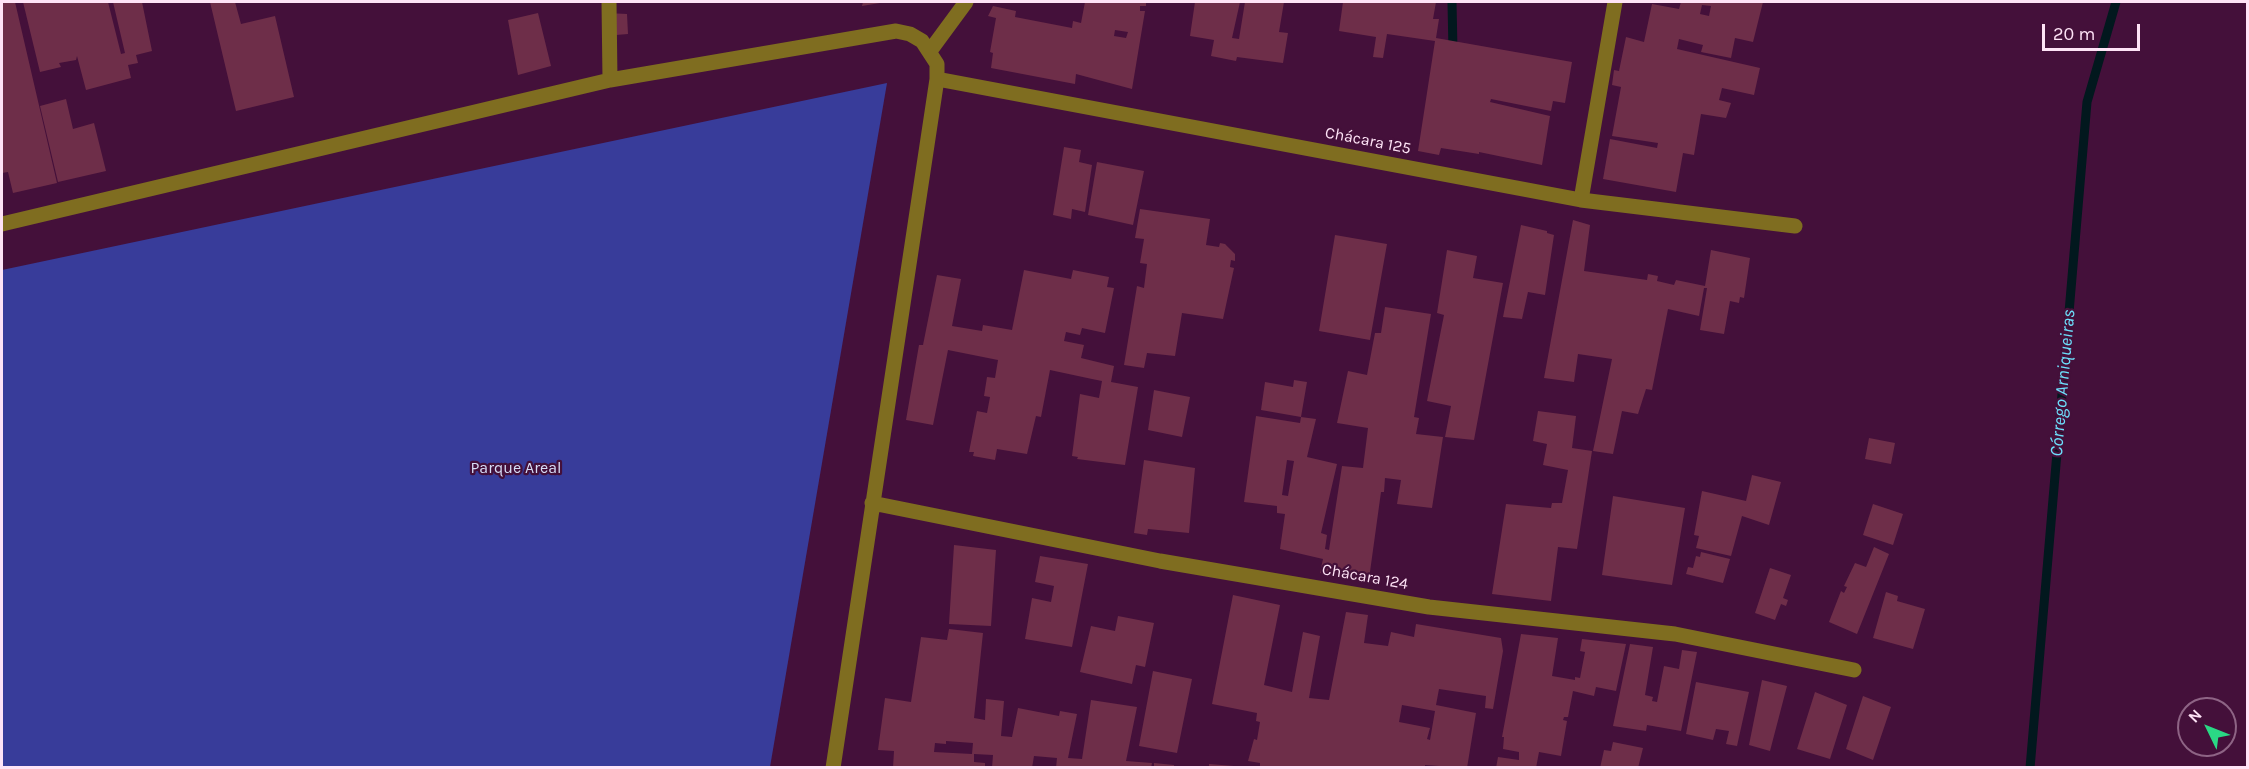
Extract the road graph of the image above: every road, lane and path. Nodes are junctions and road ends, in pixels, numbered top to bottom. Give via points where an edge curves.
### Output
1 (609, 2) edge
2 (966, 2) edge
3 (1615, 2) edge
4 (930, 51) junction
5 (937, 79) junction
6 (610, 80) junction
7 (1581, 200) junction
8 (2, 224) edge
9 (1795, 226) dead end
10 (872, 503) junction
11 (1854, 670) dead end
12 (833, 768) edge

1 - 6 street
2 - 4 street
3 - 7 street
4 - 5 street via 937,64
4 - 6 street via 922,41 896,31
5 - 7 street, Chácara 125
5 - 10 street
6 - 8 street
7 - 9 street, Chácara 125
10 - 11 street, Chácara 124 via 1195,567 1429,607 1675,634
10 - 12 street

